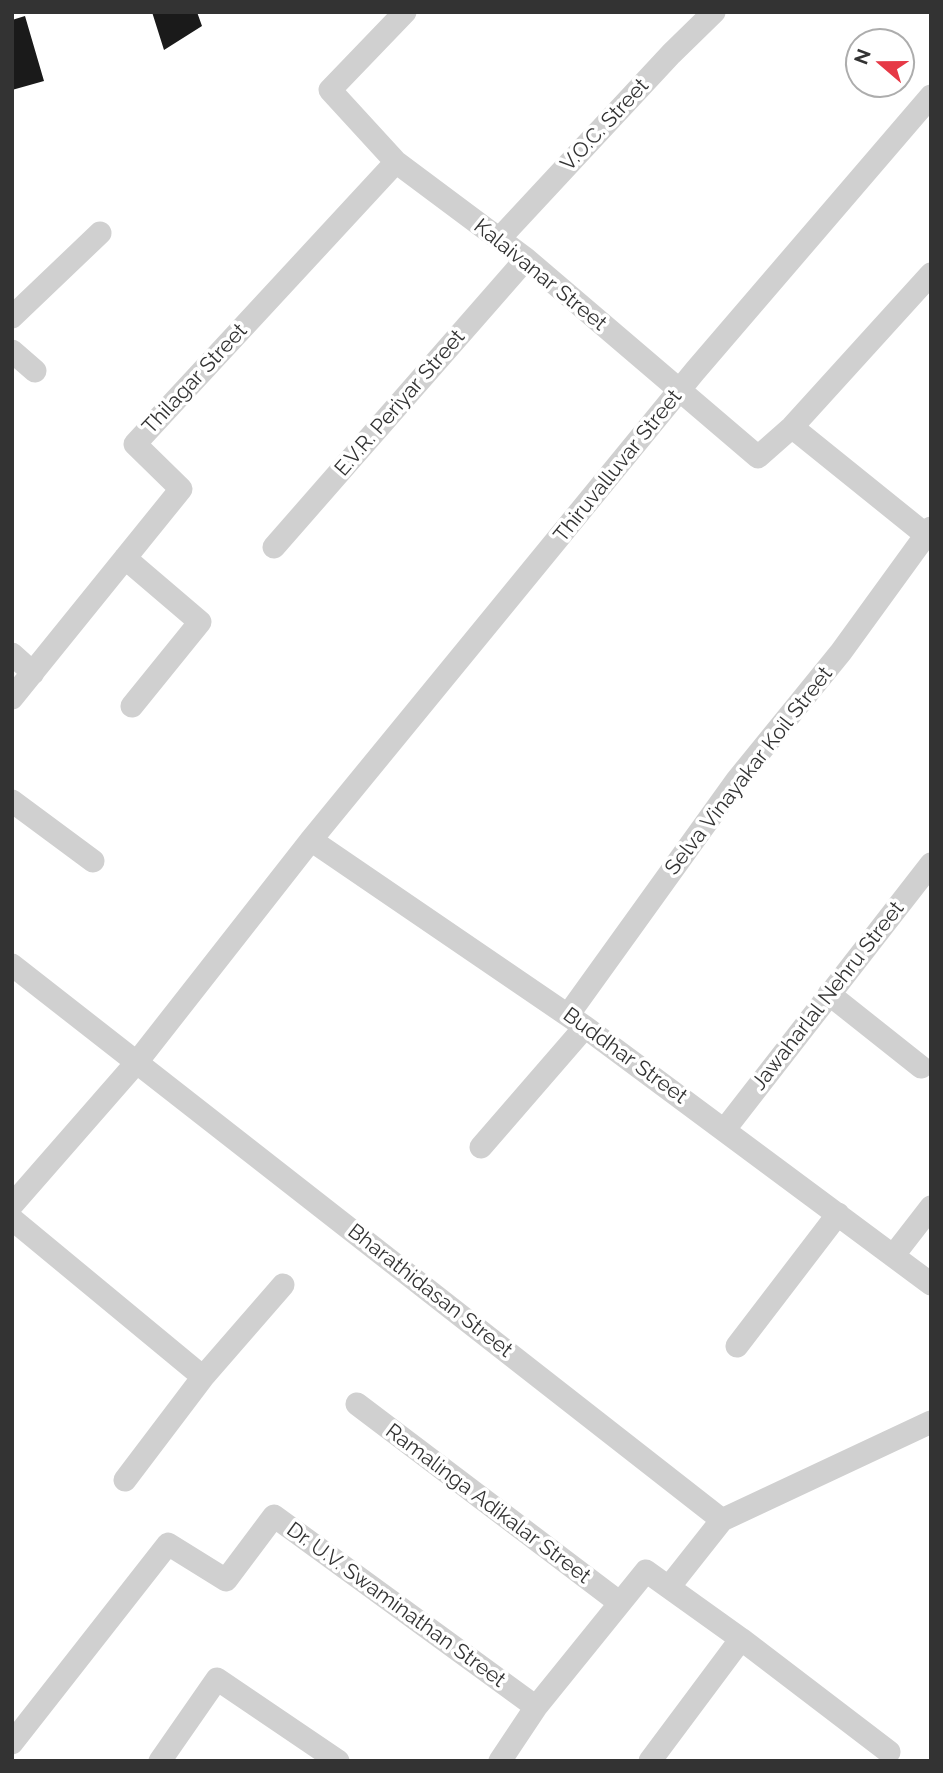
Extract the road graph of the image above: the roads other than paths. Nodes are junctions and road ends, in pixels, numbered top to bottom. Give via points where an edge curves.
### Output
1 (405, 12) edge
2 (714, 12) edge
3 (931, 96) edge
4 (396, 162) junction
5 (100, 233) dead end
6 (499, 240) junction
7 (526, 259) junction
8 (931, 274) edge
9 (12, 317) edge
10 (12, 351) edge
11 (35, 371) dead end
12 (679, 392) junction
13 (792, 427) junction
14 (928, 531) edge
15 (274, 547) dead end
16 (125, 558) junction
17 (12, 653) edge
18 (33, 673) junction
19 (12, 698) edge
20 (132, 706) dead end
21 (12, 801) edge
22 (311, 840) junction
23 (93, 861) dead end
24 (931, 864) edge
25 (12, 965) edge
26 (829, 994) junction
27 (576, 1021) junction
28 (137, 1062) junction
29 (921, 1067) dead end
30 (725, 1129) junction
31 (481, 1147) dead end
32 (14, 1203) edge
33 (931, 1207) edge
34 (838, 1214) junction
35 (893, 1256) junction
36 (931, 1284) edge
37 (283, 1285) dead end
38 (737, 1346) dead end
39 (203, 1377) junction
40 (357, 1404) dead end
41 (931, 1422) edge
42 (125, 1480) dead end
43 (722, 1520) junction
44 (670, 1587) junction
45 (620, 1604) junction
46 (741, 1640) junction
47 (537, 1707) junction
48 (12, 1743) edge
49 (889, 1752) dead end
50 (160, 1761) edge
51 (338, 1761) edge
52 (500, 1761) edge
53 (650, 1761) edge

1 - 4 street, Kalaivanar Street via 330,90
2 - 6 street, V.O.C. Street
3 - 12 street, Thiruvalluvar Street
4 - 6 street, Kalaivanar Street
4 - 16 street, Thilagar Street via 135,444 181,489
5 - 9 street
6 - 7 street, Kalaivanar Street
7 - 12 street, Kalaivanar Street
7 - 15 street, E.V.R. Periyar Street
8 - 13 street
10 - 11 street
12 - 13 street, Kalaivanar Street via 758,457
12 - 22 street, Thiruvalluvar Street
13 - 14 street
14 - 27 street, Selva Vinayakar Koil Street via 841,652 737,780
16 - 18 street, Thilagar Street
16 - 20 street via 200,622
17 - 18 street
18 - 19 street, Thilagar Street
21 - 23 street
22 - 27 street, Buddhar Street
22 - 28 street, Thiruvalluvar Street
24 - 26 street, Jawaharlal Nehru Street
25 - 28 street, Bharathidasan Street
26 - 29 street
26 - 30 street, Jawaharlal Nehru Street
27 - 30 street, Buddhar Street
27 - 31 street, Selva Vinayakar Koil Street
28 - 32 street, Thiruvalluvar Street
28 - 43 street, Bharathidasan Street
30 - 34 street, Buddhar Street
32 - 39 street
33 - 35 street
34 - 35 street, Buddhar Street
34 - 38 street
35 - 36 street, Buddhar Street
37 - 39 street
39 - 42 street
40 - 45 street, Ramalinga Adikalar Street
41 - 43 street
43 - 44 street
44 - 45 street via 646,1571
44 - 46 street
45 - 47 street
46 - 49 street
46 - 53 street
47 - 48 street, Dr. U.V. Swaminathan Street via 274,1516 226,1580 168,1544
47 - 52 street
50 - 51 street via 217,1679

